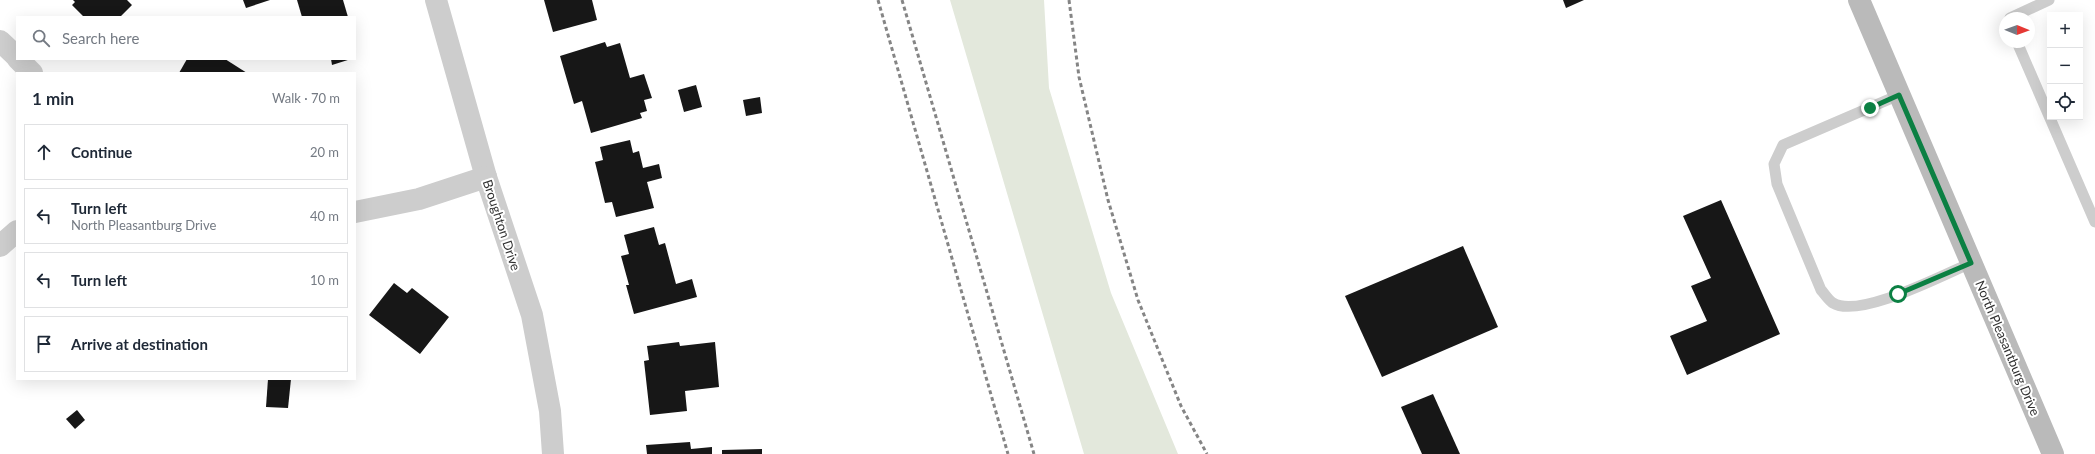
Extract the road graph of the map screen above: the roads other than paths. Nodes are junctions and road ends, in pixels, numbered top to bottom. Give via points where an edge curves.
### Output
1 (436, 0) edge
2 (1859, 0) edge
3 (2049, 0) edge
4 (2023, 12) edge
5 (0, 41) edge
6 (2020, 48) edge
7 (16, 56) edge
8 (20, 60) edge
9 (31, 72) edge
10 (1899, 95) junction
11 (486, 177) junction
12 (356, 212) edge
13 (2095, 222) edge
14 (16, 232) edge
15 (0, 246) edge
16 (1971, 263) junction
17 (553, 454) edge
18 (2053, 454) edge

1 - 11 street, Broughton Drive
2 - 10 main road, North Pleasantburg Drive
3 - 4 lane
5 - 7 street
6 - 13 lane
8 - 9 street
10 - 16 main road, North Pleasantburg Drive
10 - 16 lane via 1783,145 1774,164 1777,184 1821,290 1833,303 1850,308 1875,303
11 - 12 street via 419,199
11 - 17 street, Broughton Drive via 532,315 550,411
14 - 15 street
16 - 18 main road, North Pleasantburg Drive

